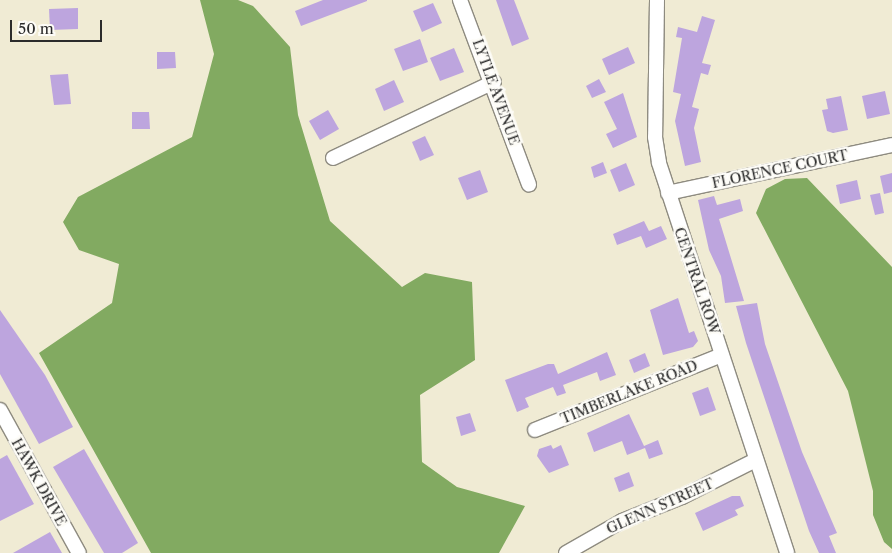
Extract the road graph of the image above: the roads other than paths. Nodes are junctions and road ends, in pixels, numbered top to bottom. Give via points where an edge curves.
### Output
1 (460, 0) edge
2 (657, 0) edge
3 (494, 82) junction
4 (892, 145) edge
5 (333, 158) dead end
6 (529, 185) dead end
7 (668, 192) junction
8 (722, 355) junction
9 (0, 410) edge
10 (535, 430) dead end
11 (756, 460) junction
12 (79, 553) edge
13 (566, 553) edge
14 (787, 553) edge

1 - 3 street, LYTLE AVENUE
2 - 7 street, CENTRAL ROW via 655,137
3 - 5 street
3 - 6 street, LYTLE AVENUE
4 - 7 street, FLORENCE COURT
7 - 8 street, CENTRAL ROW
8 - 10 street, TIMBERLAKE ROAD
8 - 11 street, CENTRAL ROW
9 - 12 street, HAWK DRIVE
11 - 13 street, GLENN STREET via 699,490 622,521
11 - 14 street, CENTRAL ROW

